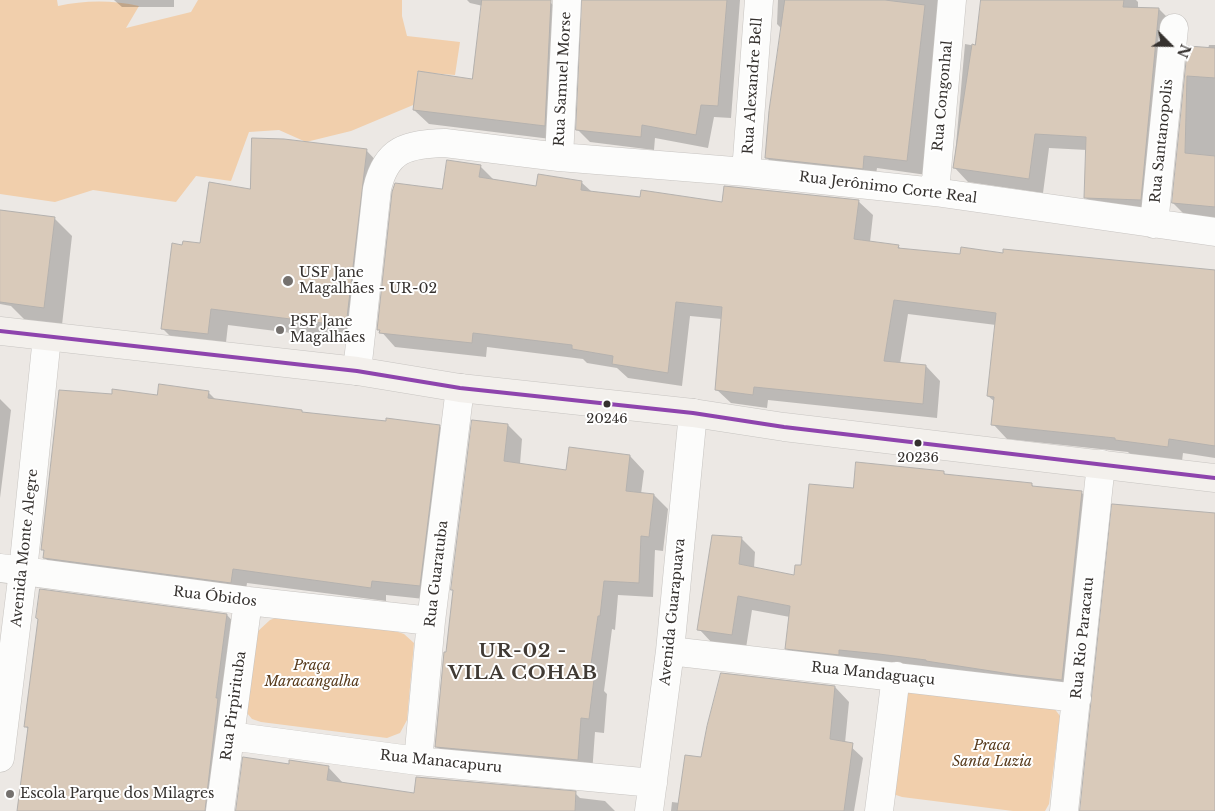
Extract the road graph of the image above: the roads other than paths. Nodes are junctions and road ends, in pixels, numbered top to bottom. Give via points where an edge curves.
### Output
1 (567, 0) edge
2 (759, 0) edge
3 (952, 0) edge
4 (1174, 28) dead end
5 (559, 157) junction
6 (746, 172) junction
7 (935, 192) junction
8 (1154, 224) junction
9 (1215, 232) edge
10 (0, 331) edge
11 (47, 337) junction
12 (357, 371) junction
13 (460, 388) junction
14 (693, 414) junction
15 (1101, 464) junction
16 (1215, 478) edge
17 (12, 569) edge
18 (248, 601) junction
19 (431, 621) junction
20 (670, 651) junction
21 (896, 676) junction
22 (1077, 698) junction
23 (230, 736) junction
24 (0, 758) edge
25 (418, 761) junction
26 (653, 783) junction
27 (220, 811) edge
28 (649, 811) edge
29 (879, 811) edge
30 (1064, 811) edge

1 - 5 street, Rua Samuel Morse
2 - 6 street, Rua Alexandre Bell
3 - 7 street, Rua Congonhal
4 - 8 street, Rua Santanopolis
5 - 6 street, Rua Jerônimo Corte Real
5 - 12 street, Rua Jerônimo Corte Real via 445,144 414,146 393,155 380,174 377,189
6 - 7 street, Rua Jerônimo Corte Real
7 - 8 street, Rua Jerônimo Corte Real
8 - 9 street, Rua Jerônimo Corte Real
10 - 11 main road
11 - 12 main road
11 - 17 street, Avenida Monte Alegre
12 - 13 main road
13 - 14 main road
13 - 19 street, Rua Guaratuba
14 - 15 main road
14 - 20 street, Avenida Guarapuava
15 - 16 main road
15 - 22 street, Rua Rio Paracatu
17 - 18 street, Rua Óbidos
17 - 24 street, Avenida Monte Alegre
18 - 19 street, Rua Óbidos
18 - 23 street, Rua Pirpirituba
19 - 25 street, Rua Guaratuba
20 - 21 street, Rua Mandaguaçu
20 - 26 street, Avenida Guarapuava
21 - 22 street, Rua Mandaguaçu
21 - 29 street
22 - 30 street, Rua Rio Paracatu
23 - 25 street, Rua Manacapuru
23 - 27 street, Rua Pirpirituba
25 - 26 street, Rua Manacapuru
26 - 28 street, Avenida Guarapuava

